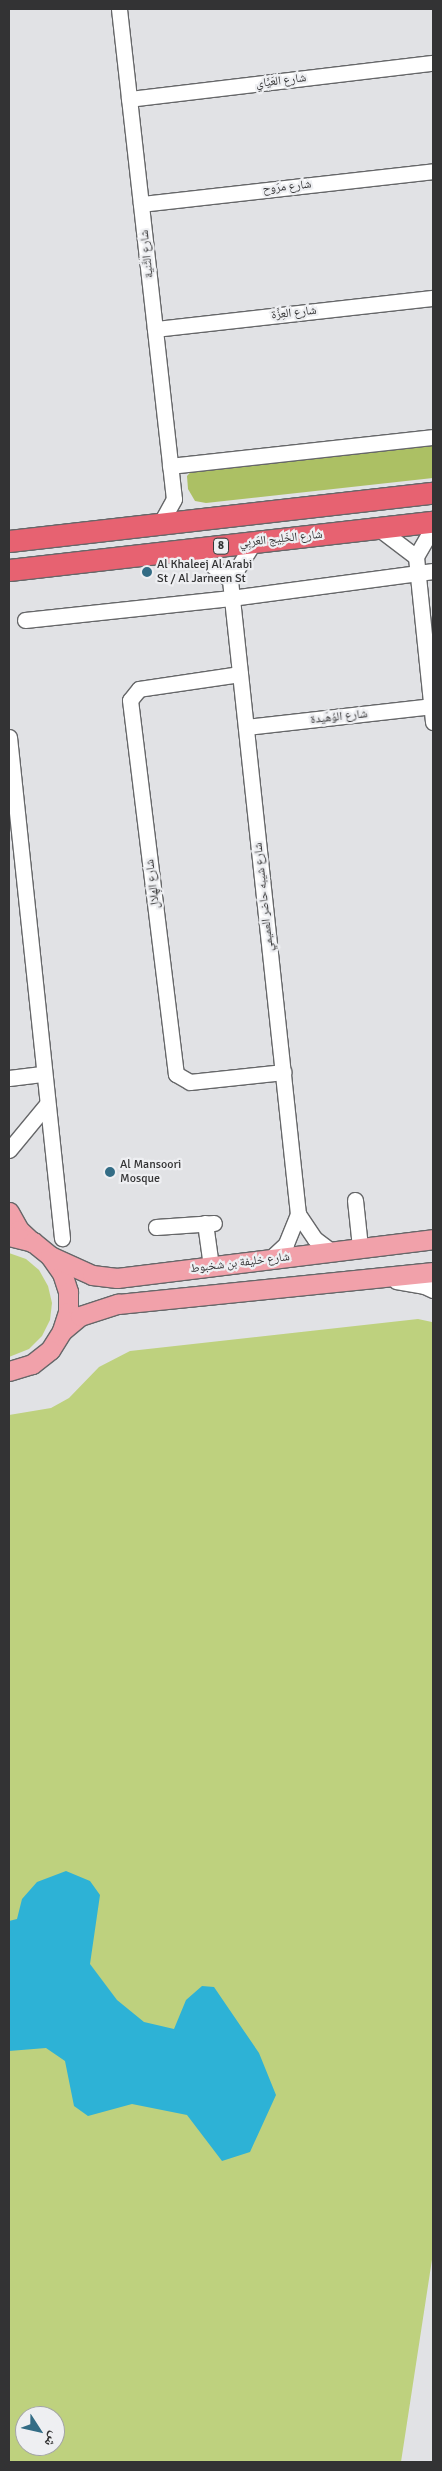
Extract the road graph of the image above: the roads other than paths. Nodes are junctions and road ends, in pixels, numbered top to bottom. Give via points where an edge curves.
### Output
1 (119, 9) edge
2 (433, 63) edge
3 (130, 99) junction
4 (433, 171) edge
5 (141, 204) junction
6 (433, 298) edge
7 (155, 329) junction
8 (433, 437) edge
9 (170, 466) junction
10 (433, 493) edge
11 (174, 499) junction
12 (198, 519) junction
13 (433, 522) edge
14 (160, 524) junction
15 (433, 527) edge
16 (378, 528) junction
17 (9, 541) edge
18 (254, 542) junction
19 (192, 549) junction
20 (416, 557) junction
21 (9, 570) edge
22 (433, 571) edge
23 (417, 573) junction
24 (230, 580) junction
25 (231, 598) junction
26 (25, 620) dead end
27 (240, 674) junction
28 (432, 706) edge
29 (433, 722) edge
30 (246, 727) junction
31 (9, 737) edge
32 (283, 1072) junction
33 (44, 1074) junction
34 (9, 1078) edge
35 (48, 1104) junction
36 (22, 1131) junction
37 (51, 1136) junction
38 (9, 1150) edge
39 (355, 1200) dead end
40 (9, 1212) edge
41 (298, 1214) junction
42 (156, 1227) dead end
43 (9, 1236) edge
44 (62, 1238) dead end
45 (433, 1239) edge
46 (33, 1242) junction
47 (360, 1247) junction
48 (331, 1251) junction
49 (50, 1256) junction
50 (270, 1259) junction
51 (211, 1266) junction
52 (433, 1272) edge
53 (355, 1281) junction
54 (433, 1290) edge
55 (62, 1332) junction
56 (9, 1371) edge

1 - 3 street, شارع الثَّنية
2 - 3 street, شارع العَيَّاي
3 - 5 street, شارع الثَّنية
4 - 5 street, شارع مرَوح
5 - 7 street, شارع الثَّنية
6 - 7 street, شارع العِزَّة
7 - 9 street, شارع الثَّنية
8 - 9 street
9 - 11 street, شارع الثَّنية
10 - 12 highway
11 - 12 street
11 - 14 street
12 - 14 highway
13 - 16 highway, شارع الخَلِيج العَربِي / 8
14 - 17 highway
15 - 20 street
16 - 18 highway, شارع الخَلِيج العَربِي / 8
16 - 20 street
18 - 19 highway, شارع الخَلِيج العَربِي / 8
18 - 24 street
19 - 21 highway, شارع الخَلِيج العَربِي / 8
19 - 24 street
20 - 23 street
22 - 23 street
23 - 25 street
23 - 28 street
24 - 25 street, شارع شيبه حاضر العميمي
25 - 26 street
25 - 27 street, شارع شيبه حاضر العميمي
27 - 30 street, شارع شيبه حاضر العميمي
27 - 32 street, شارع الهِلال via 139,689 130,700 176,1074 190,1082
28 - 29 street
28 - 30 street, شارع الوُهَيدة
30 - 32 street, شارع شيبه حاضر العميمي
31 - 33 street
32 - 41 street, شارع شيبه حاضر العميمي
33 - 34 street
33 - 35 street
35 - 36 street
35 - 37 street
36 - 37 street via 33,1129
36 - 38 street
37 - 44 street
39 - 47 street
40 - 46 main road via 19,1230
41 - 48 street, شارع شيبه حاضر العميمي via 315,1239
41 - 50 street, شارع شيبه حاضر العميمي via 286,1244
42 - 51 street via 210,1223
43 - 46 main road
45 - 47 main road, شارع خليفة بن شخبوط
46 - 49 main road
47 - 48 main road, شارع خليفة بن شخبوط
48 - 50 main road, شارع خليفة بن شخبوط
49 - 51 main road, شارع خليفة بن شخبوط via 92,1275 117,1278
49 - 55 main road via 62,1273 68,1292 68,1312
50 - 51 main road, شارع خليفة بن شخبوط
52 - 53 main road
53 - 54 street via 406,1281
53 - 55 main road via 118,1304 80,1316
55 - 56 main road via 50,1350 32,1364

